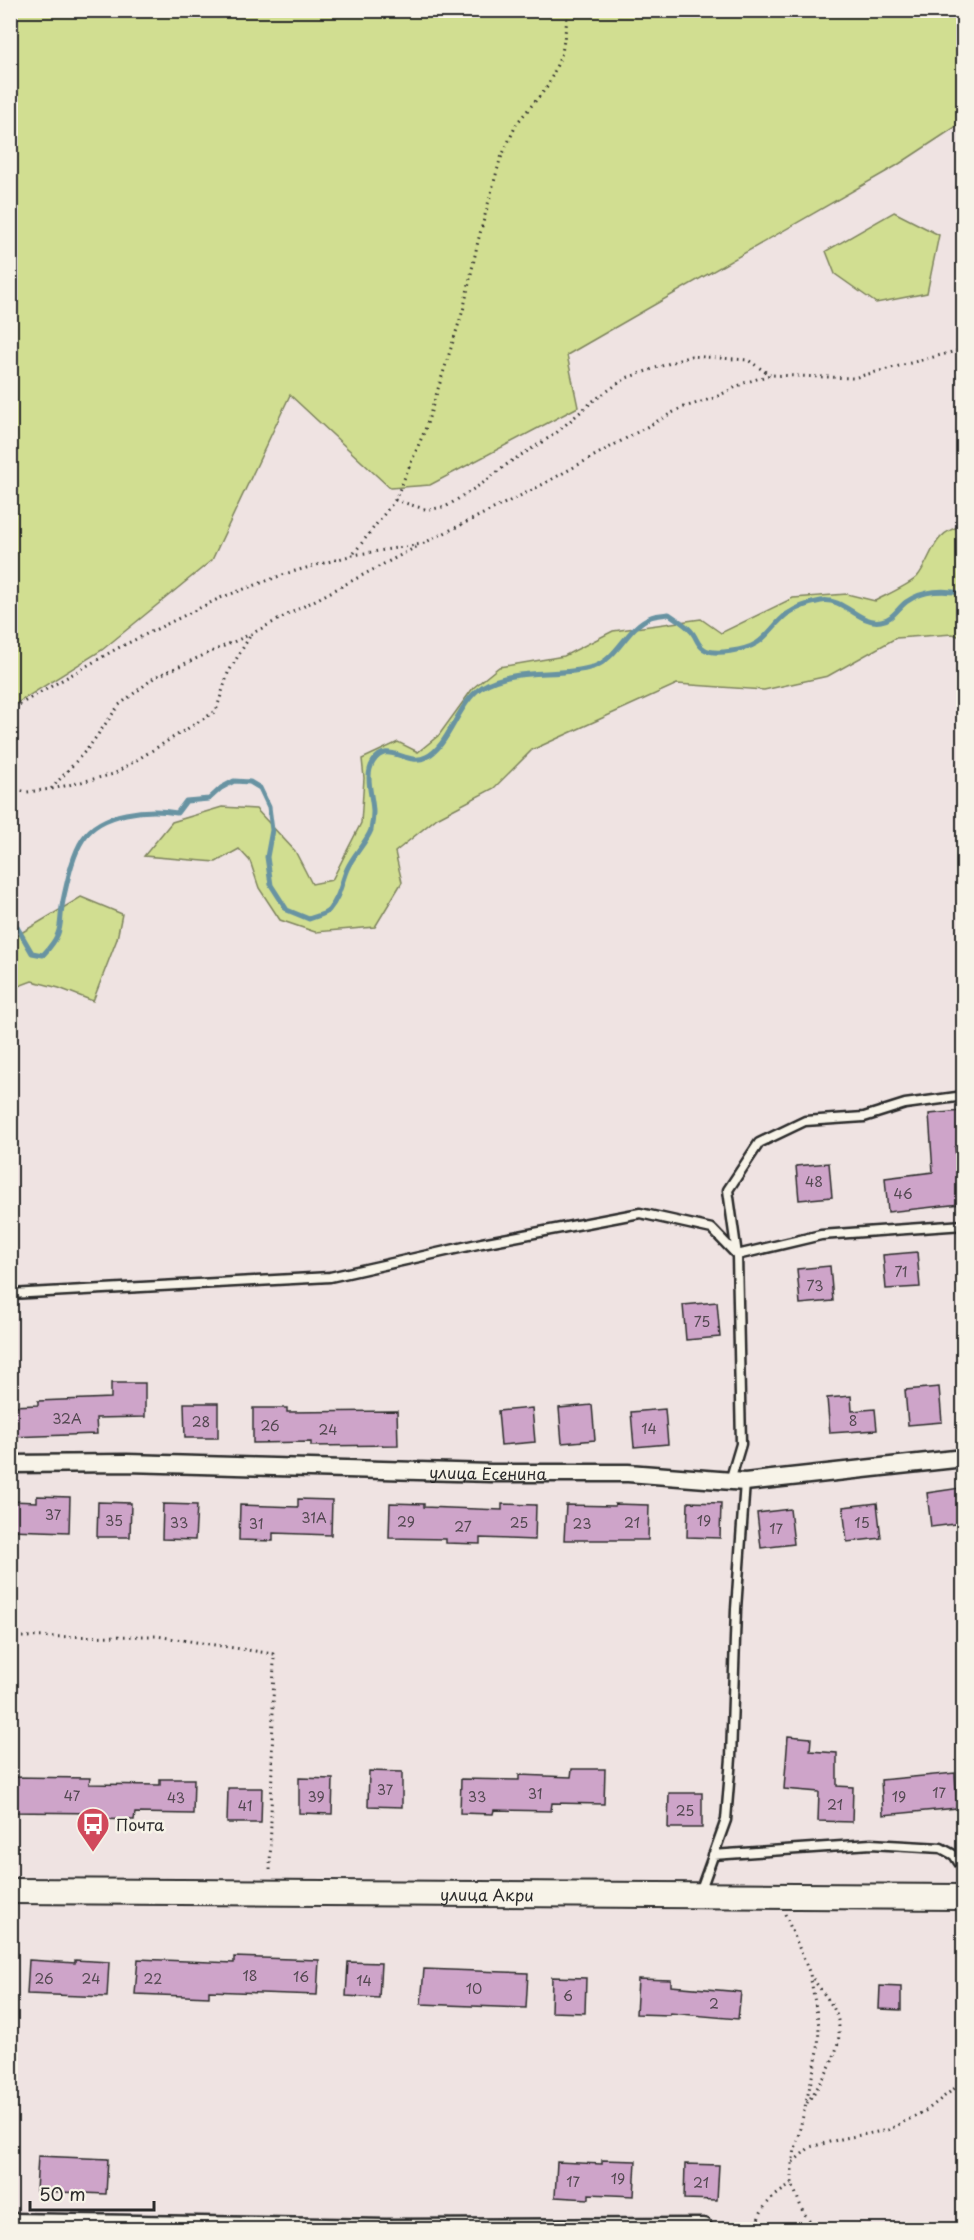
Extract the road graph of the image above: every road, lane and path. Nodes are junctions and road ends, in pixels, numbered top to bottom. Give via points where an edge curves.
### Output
1 (565, 10) edge
2 (963, 349) edge
3 (770, 375) junction
4 (395, 500) junction
5 (422, 544) junction
6 (353, 555) junction
7 (251, 634) junction
8 (10, 712) edge
9 (10, 788) edge
10 (51, 789) junction
11 (963, 1096) edge
12 (963, 1225) edge
13 (737, 1255) junction
14 (10, 1294) edge
15 (963, 1458) edge
16 (10, 1464) edge
17 (738, 1481) junction
18 (10, 1637) edge
19 (713, 1855) junction
20 (963, 1870) edge
21 (10, 1891) edge
22 (270, 1893) junction
23 (699, 1895) junction
24 (776, 1896) junction
25 (963, 1897) edge
26 (810, 1974) junction
27 (963, 2081) edge
28 (806, 2105) junction
29 (792, 2163) junction
30 (792, 2184) junction
31 (10, 2222) edge
32 (703, 2227) dead end
33 (386, 2229) edge
34 (515, 2229) edge
35 (755, 2229) edge
36 (817, 2229) edge

1 - 4 path via 562,53 548,86 517,123 500,160 464,307 425,430
2 - 3 path via 853,378
3 - 4 path via 748,360 692,356 626,378 555,434 447,506 428,510
3 - 5 path via 681,408 536,488
4 - 6 path
5 - 6 path
5 - 7 path
6 - 8 path via 220,598 118,648
7 - 10 path via 155,677 119,705 89,747
7 - 10 path via 228,673 216,711 114,774
9 - 10 path via 27,792
11 - 13 lane via 905,1104 864,1117 805,1121 759,1143 728,1190
12 - 13 lane via 821,1235
13 - 14 lane via 712,1229 640,1213 330,1277
13 - 17 lane via 741,1443
15 - 17 street, улица Есенина
16 - 17 street, улица Есенина via 628,1473
17 - 19 lane via 730,1768 726,1820
18 - 22 path via 156,1636 274,1654
19 - 20 lane via 882,1844 941,1848 954,1855
19 - 23 lane
21 - 22 main road, улица Акри
22 - 23 main road, улица Акри
23 - 24 main road, улица Акри
24 - 25 main road, улица Акри
24 - 26 path
26 - 28 path via 819,2026 818,2051
26 - 28 path via 834,2009 839,2030 826,2076
27 - 29 path via 927,2110 888,2130 810,2147
28 - 29 path
29 - 30 path
30 - 35 path via 764,2205
30 - 36 path via 803,2212
31 - 33 street
32 - 34 street
33 - 34 street

